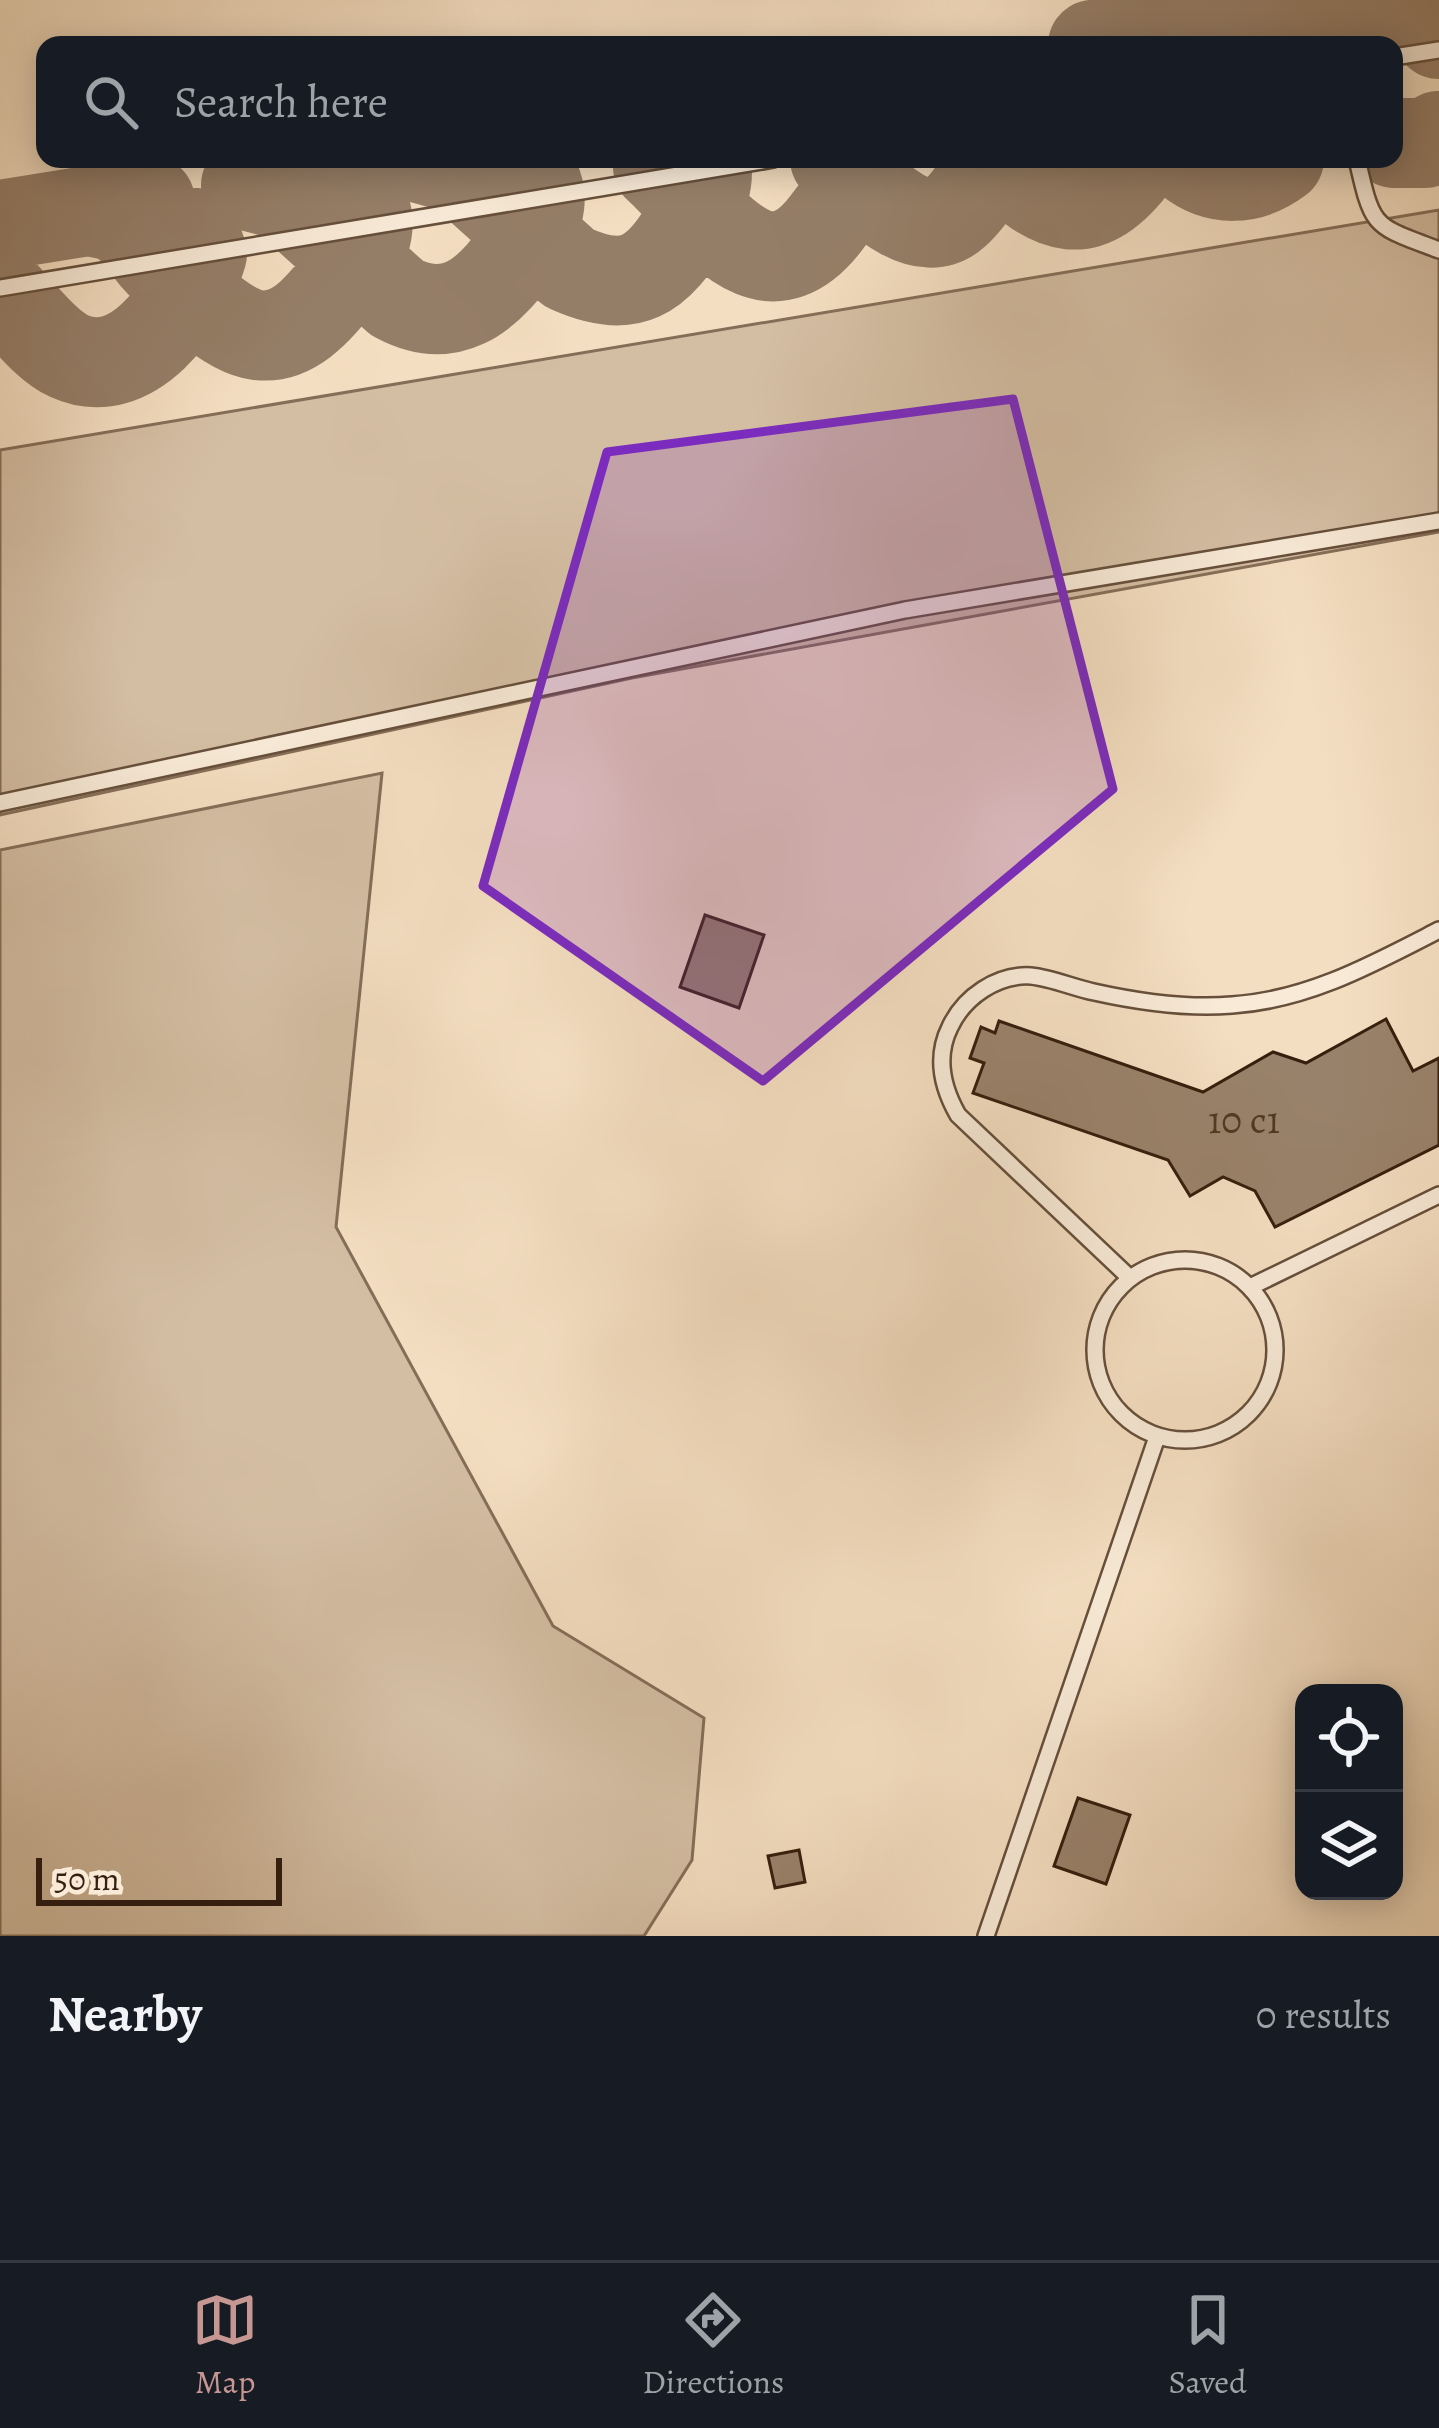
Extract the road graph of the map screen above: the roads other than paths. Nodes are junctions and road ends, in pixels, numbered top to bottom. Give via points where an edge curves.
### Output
1 (1439, 50) edge
2 (1403, 56) edge
3 (720, 168) edge
4 (1359, 168) edge
5 (1439, 250) edge
6 (0, 288) edge
7 (1439, 520) edge
8 (0, 802) edge
9 (1439, 930) edge
10 (1439, 1195) edge
11 (1130, 1278) junction
12 (1250, 1287) junction
13 (1157, 1437) junction
14 (986, 1936) edge

1 - 2 lane
3 - 6 lane
4 - 5 lane via 1367,205 1384,230
7 - 8 lane via 905,610
9 - 11 lane via 1318,989 1233,1005 1156,1004 1032,976 991,985 959,1011 941,1065 958,1115
10 - 12 lane
11 - 12 lane via 1192,1260
11 - 13 lane via 1103,1312 1095,1355 1120,1414
12 - 13 lane via 1276,1346 1268,1389 1222,1434
13 - 14 lane

